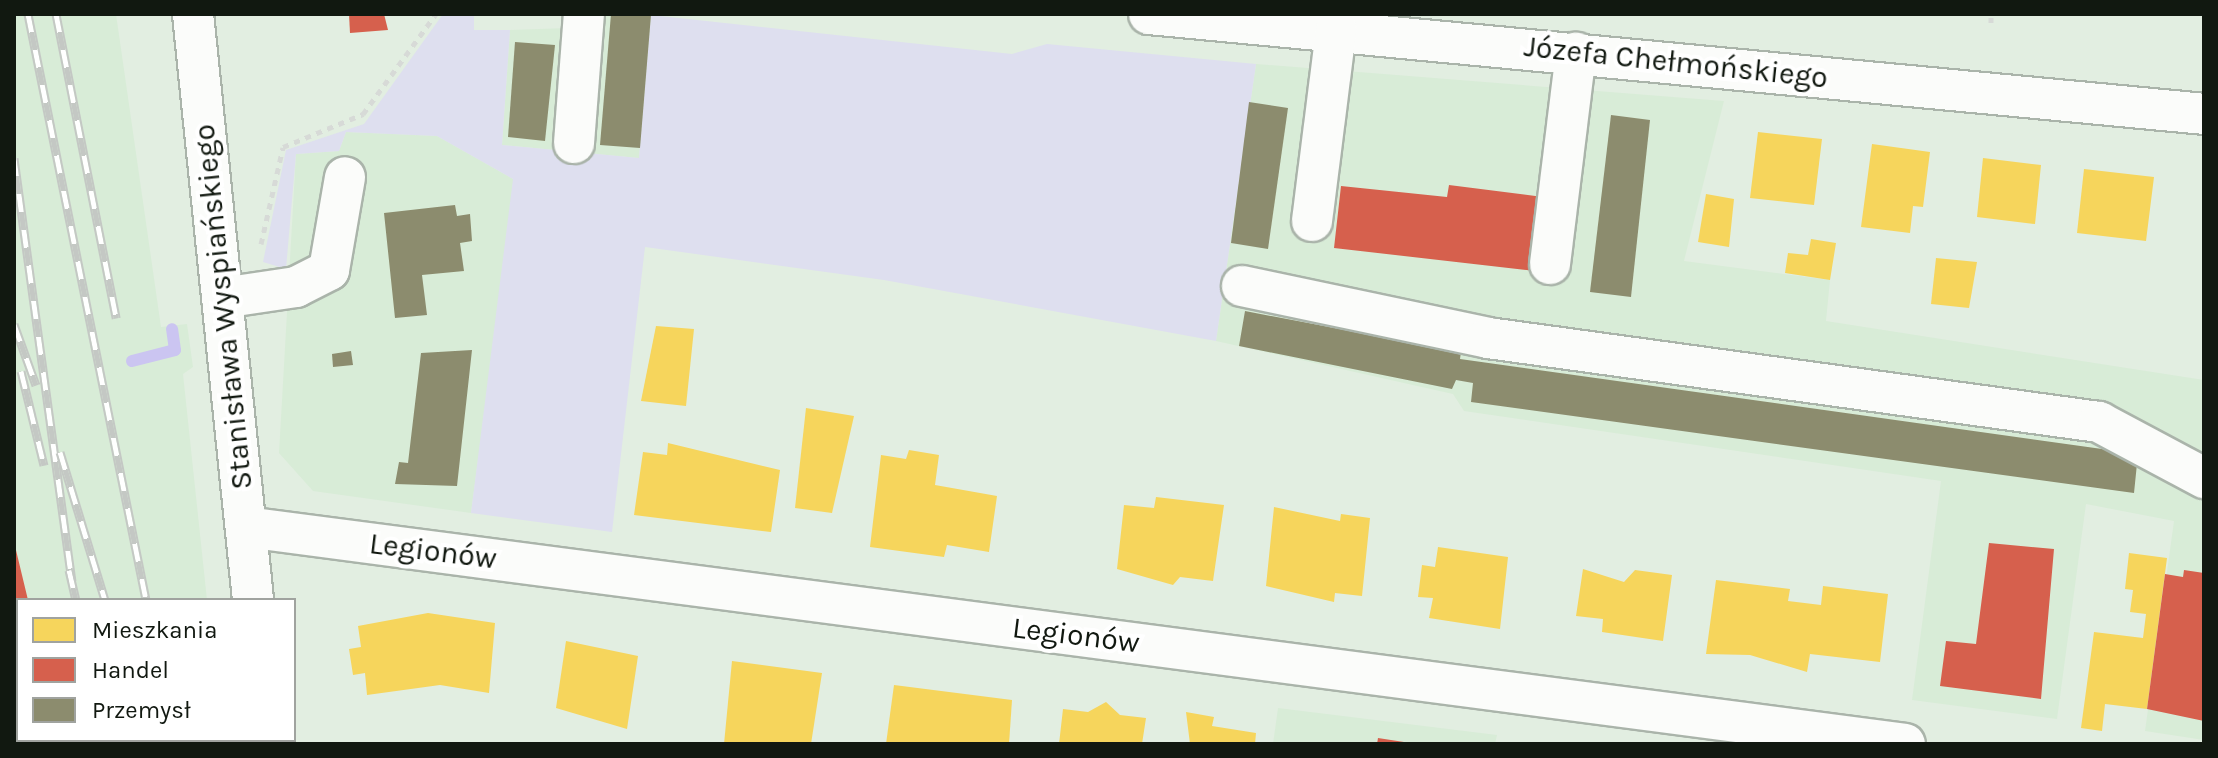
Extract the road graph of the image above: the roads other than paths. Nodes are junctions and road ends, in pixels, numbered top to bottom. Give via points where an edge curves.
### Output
1 (193, 14) edge
2 (584, 14) edge
3 (1149, 14) edge
4 (1336, 30) junction
5 (1512, 30) edge
6 (1576, 53) junction
7 (2204, 114) edge
8 (574, 143) dead end
9 (345, 177) dead end
10 (1312, 221) dead end
11 (1550, 264) dead end
12 (1242, 286) dead end
13 (222, 298) junction
14 (2204, 478) edge
15 (246, 527) junction
16 (253, 598) edge
17 (1905, 744) edge

1 - 13 street, Stanisława Wyspiańskiego
2 - 8 street
3 - 4 street, Józefa Chełmońskiego
4 - 5 street, Józefa Chełmońskiego
4 - 10 street
5 - 6 street, Józefa Chełmońskiego
6 - 7 street, Józefa Chełmońskiego
6 - 11 street
9 - 13 street via 329,270 296,287
12 - 14 street via 1488,338 2099,422
13 - 15 street, Stanisława Wyspiańskiego
15 - 16 street, Stanisława Wyspiańskiego
15 - 17 street, Legionów

